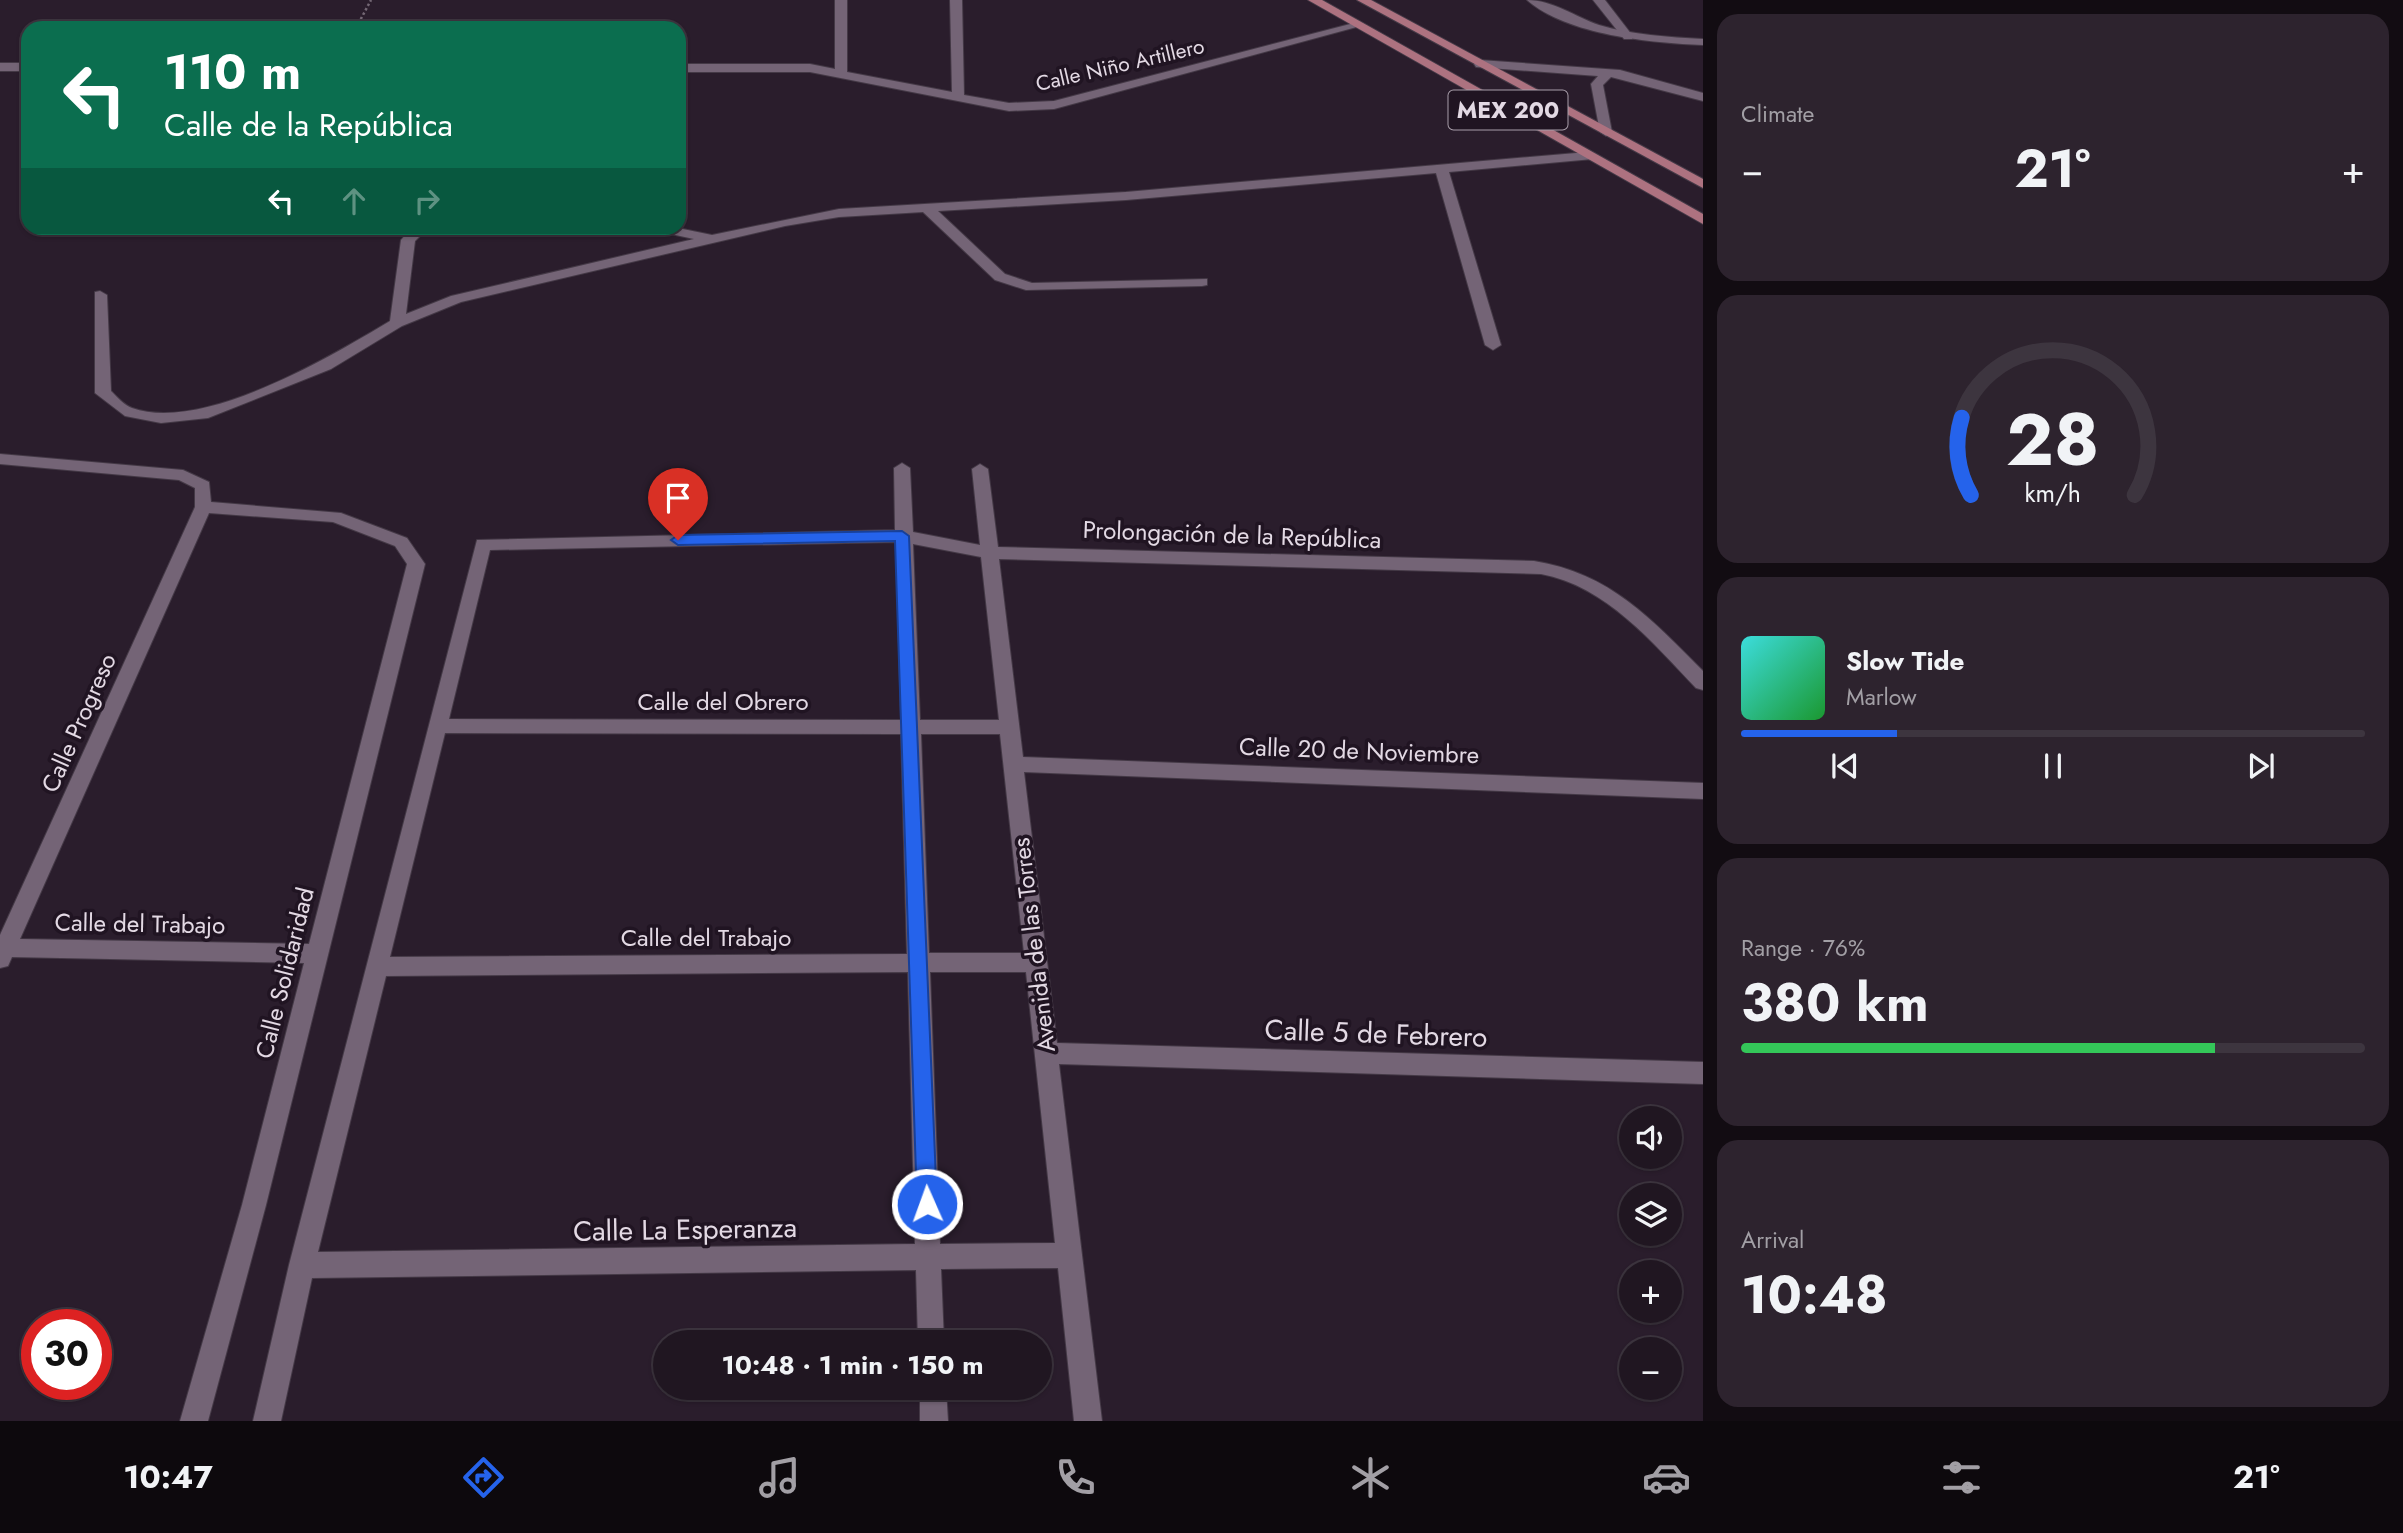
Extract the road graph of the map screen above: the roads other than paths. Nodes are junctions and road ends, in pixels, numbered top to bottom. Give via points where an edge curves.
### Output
1 (841, 0) edge
2 (956, 0) edge
3 (1314, 0) edge
4 (1363, 0) edge
5 (1533, 0) edge
6 (1599, 0) edge
7 (1358, 25) junction
8 (1628, 37) junction
9 (1703, 42) edge
10 (1480, 64) junction
11 (0, 67) edge
12 (21, 67) edge
13 (686, 68) edge
14 (841, 73) junction
15 (1608, 73) junction
16 (1703, 97) edge
17 (957, 98) junction
18 (1606, 132) junction
19 (1588, 156) junction
20 (1441, 168) junction
21 (1703, 184) edge
22 (927, 208) junction
23 (1703, 220) edge
24 (686, 233) edge
25 (413, 235) edge
26 (712, 239) junction
27 (1202, 282) dead end
28 (100, 295) dead end
29 (397, 323) junction
30 (1493, 345) dead end
31 (0, 459) edge
32 (902, 468) dead end
33 (980, 469) dead end
34 (203, 506) junction
35 (902, 536) junction
36 (990, 553) junction
37 (1703, 683) edge
38 (438, 726) junction
39 (910, 726) junction
40 (1009, 727) junction
41 (1013, 764) junction
42 (1703, 791) edge
43 (2, 954) edge
44 (317, 954) junction
45 (919, 962) junction
46 (1036, 962) junction
47 (376, 967) junction
48 (1047, 1053) junction
49 (1703, 1073) edge
50 (1069, 1255) junction
51 (929, 1257) junction
52 (302, 1265) junction
53 (932, 1330) edge
54 (933, 1400) edge
55 (194, 1421) edge
56 (267, 1421) edge
57 (934, 1421) edge
58 (1088, 1421) edge

1 - 14 street
2 - 17 street
3 - 7 main road, MEX 200
4 - 10 main road, MEX 200
5 - 8 street via 1592,29
6 - 8 street
7 - 17 street, Calle Niño Artillero via 1054,105 1009,107
7 - 19 main road, MEX 200
8 - 9 street
10 - 15 street
10 - 18 main road, MEX 200
11 - 12 street
13 - 14 street, Calle Niño Artillero via 810,68
14 - 17 street, Calle Niño Artillero
15 - 16 street
15 - 18 street via 1597,84
18 - 21 main road, MEX 200
19 - 20 street
19 - 23 main road, MEX 200
20 - 22 street
20 - 30 street
22 - 26 street via 839,214
22 - 27 street via 1000,277 1014,284
24 - 26 street
25 - 29 lane via 408,240
26 - 29 street via 456,299
28 - 29 street via 103,393 125,411 161,418 208,413 326,366
31 - 34 street via 183,475 203,486
32 - 35 street
33 - 36 street, Avenida de las Torres
34 - 43 street, Calle Progreso
34 - 44 street, Calle Solidaridad via 335,517 401,542 416,564
35 - 36 street, Prolongación de la República
35 - 38 street, Prolongación de la República via 483,544
35 - 39 street
36 - 37 street, Prolongación de la República via 1561,571 1592,584 1669,647
36 - 40 street, Avenida de las Torres
38 - 39 street, Calle del Obrero
38 - 47 street
39 - 40 street, Calle del Obrero
39 - 45 street
40 - 41 street, Avenida de las Torres
41 - 42 street, Calle 20 de Noviembre
41 - 46 street, Avenida de las Torres
43 - 44 street, Calle del Trabajo
44 - 55 street, Calle Solidaridad
45 - 46 street, Calle del Trabajo
45 - 47 street, Calle del Trabajo
45 - 51 street
46 - 48 street, Avenida de las Torres
47 - 52 street
48 - 49 street, Calle 5 de Febrero
48 - 50 street, Avenida de las Torres
50 - 51 street, Calle La Esperanza
50 - 58 street, Avenida de las Torres
51 - 52 street, Calle La Esperanza
51 - 53 street
52 - 56 street
54 - 57 street

